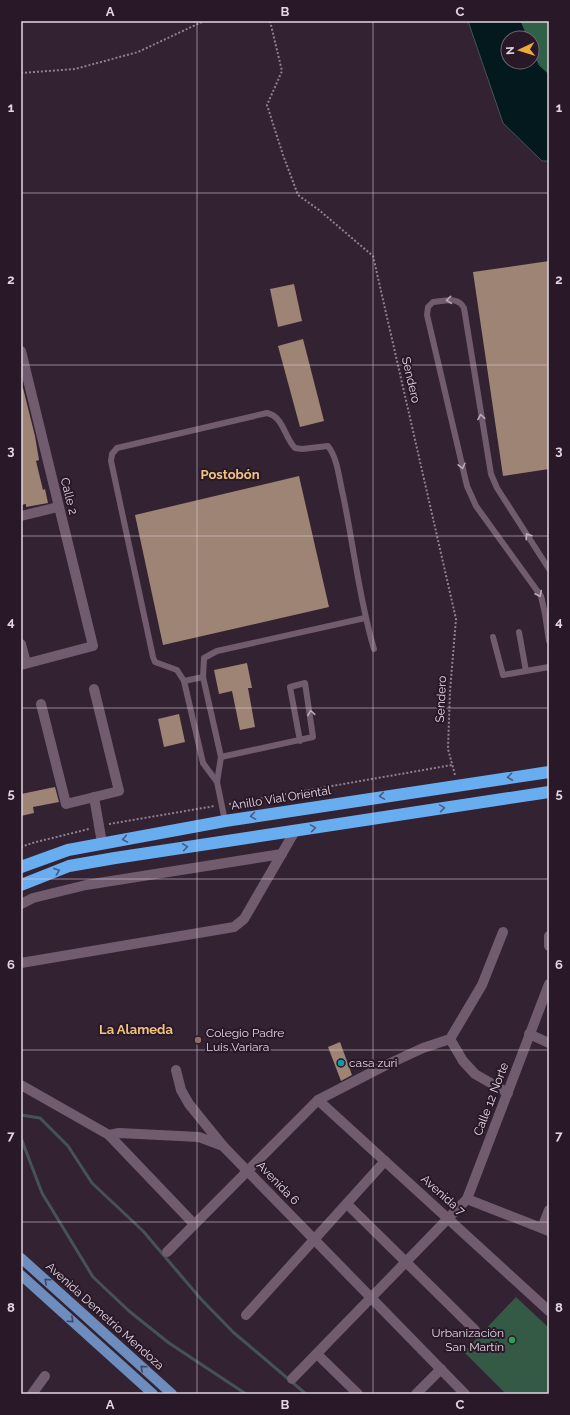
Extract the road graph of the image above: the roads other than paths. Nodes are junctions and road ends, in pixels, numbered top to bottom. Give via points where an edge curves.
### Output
1 (21, 351) edge
2 (58, 507) junction
3 (21, 516) edge
4 (549, 569) edge
5 (547, 614) edge
6 (365, 618) junction
7 (519, 632) dead end
8 (494, 637) dead end
9 (549, 641) edge
10 (21, 644) edge
11 (374, 649) dead end
12 (23, 664) edge
13 (549, 667) edge
14 (526, 671) junction
15 (203, 676) junction
16 (184, 681) junction
17 (94, 689) dead end
18 (41, 704) dead end
19 (300, 741) junction
20 (221, 758) junction
21 (549, 772) edge
22 (217, 782) junction
23 (549, 792) edge
24 (94, 797) junction
25 (225, 820) junction
26 (295, 831) junction
27 (102, 843) junction
28 (282, 854) junction
29 (21, 867) edge
30 (21, 885) edge
31 (21, 904) edge
32 (503, 932) dead end
33 (549, 936) edge
34 (549, 946) edge
35 (21, 963) edge
36 (549, 984) edge
37 (529, 1034) junction
38 (450, 1039) junction
39 (549, 1043) edge
40 (176, 1070) dead end
41 (21, 1085) edge
42 (508, 1093) junction
43 (318, 1100) junction
44 (109, 1135) junction
45 (223, 1146) junction
46 (385, 1161) junction
47 (248, 1171) junction
48 (467, 1199) junction
49 (347, 1204) junction
50 (549, 1210) edge
51 (448, 1218) junction
52 (194, 1224) junction
53 (546, 1230) edge
54 (315, 1240) junction
55 (167, 1252) dead end
56 (21, 1258) edge
57 (406, 1262) junction
58 (21, 1275) edge
59 (371, 1297) junction
60 (549, 1311) edge
61 (246, 1315) dead end
62 (475, 1330) dead end
63 (316, 1354) junction
64 (441, 1369) junction
65 (45, 1376) dead end
66 (292, 1379) dead end
67 (32, 1394) edge
68 (154, 1394) edge
69 (172, 1394) edge
70 (358, 1394) edge
71 (416, 1394) edge
72 (465, 1394) edge

1 - 2 street, Calle 2
2 - 3 street
2 - 12 street, Calle 2 via 93,646
4 -> 5 lane via 497,488 491,474 464,308 457,300 433,302 428,307 427,315 467,486 476,506 540,596
5 - 9 lane
6 - 11 lane
6 - 15 lane via 217,651 204,658
6 - 16 lane via 334,454 328,446 295,448 289,442 280,420 275,414 267,412 117,448 112,454 111,462 153,658 155,662 177,670
7 - 14 lane
8 - 14 lane via 503,675
10 - 12 street
13 - 14 lane
15 - 16 lane
15 - 20 lane
16 - 22 lane via 203,763
17 - 24 street via 119,791
18 - 24 street via 66,804
19 -> 19 lane via 315,736 305,683 290,687
19 - 20 lane
20 - 22 lane
21 -> 25 highway, Anillo Vial Oriental
22 - 25 lane
26 -> 23 highway
24 - 27 street
25 -> 27 highway, Anillo Vial Oriental
26 - 28 street
30 -> 26 highway via 69,866
27 - 29 highway, Anillo Vial Oriental via 68,850
28 - 31 street via 86,885 33,898
28 - 35 street via 244,919 234,927
32 - 38 street via 482,985
33 - 34 street
36 - 37 street, Calle 12 Norte
37 - 39 street
37 - 42 street, Calle 12 Norte
38 - 42 street via 463,1061 475,1074
38 - 43 street via 422,1048
40 - 45 street via 181,1090 189,1104
41 - 44 street
42 - 48 street, Calle 12 Norte
43 - 46 street, Avenida 7
43 - 47 street
44 - 45 street, Avenida 6 via 119,1133 199,1137
44 - 52 street
45 - 47 street, Avenida 6
46 - 49 street
46 - 51 street, Avenida 7
47 - 52 street
47 - 54 street, Avenida 6
48 - 51 street, Calle 12 Norte
48 - 53 street
49 - 54 street
49 - 57 street
50 - 53 street
51 - 57 street, Calle 12 Norte
51 - 60 street, Avenida 7
52 - 55 street
54 - 59 street, Avenida 6
54 - 61 street
69 -> 56 main road, Avenida Demetrio Mendoza
57 - 59 street, Calle 12 Norte
57 - 62 street
58 -> 68 main road
59 - 63 street, Calle 12 Norte
59 - 64 street, Avenida 6
63 - 66 street, Calle 12 Norte
63 - 70 street
64 - 71 street
64 - 72 street, Avenida 6
65 - 67 street

